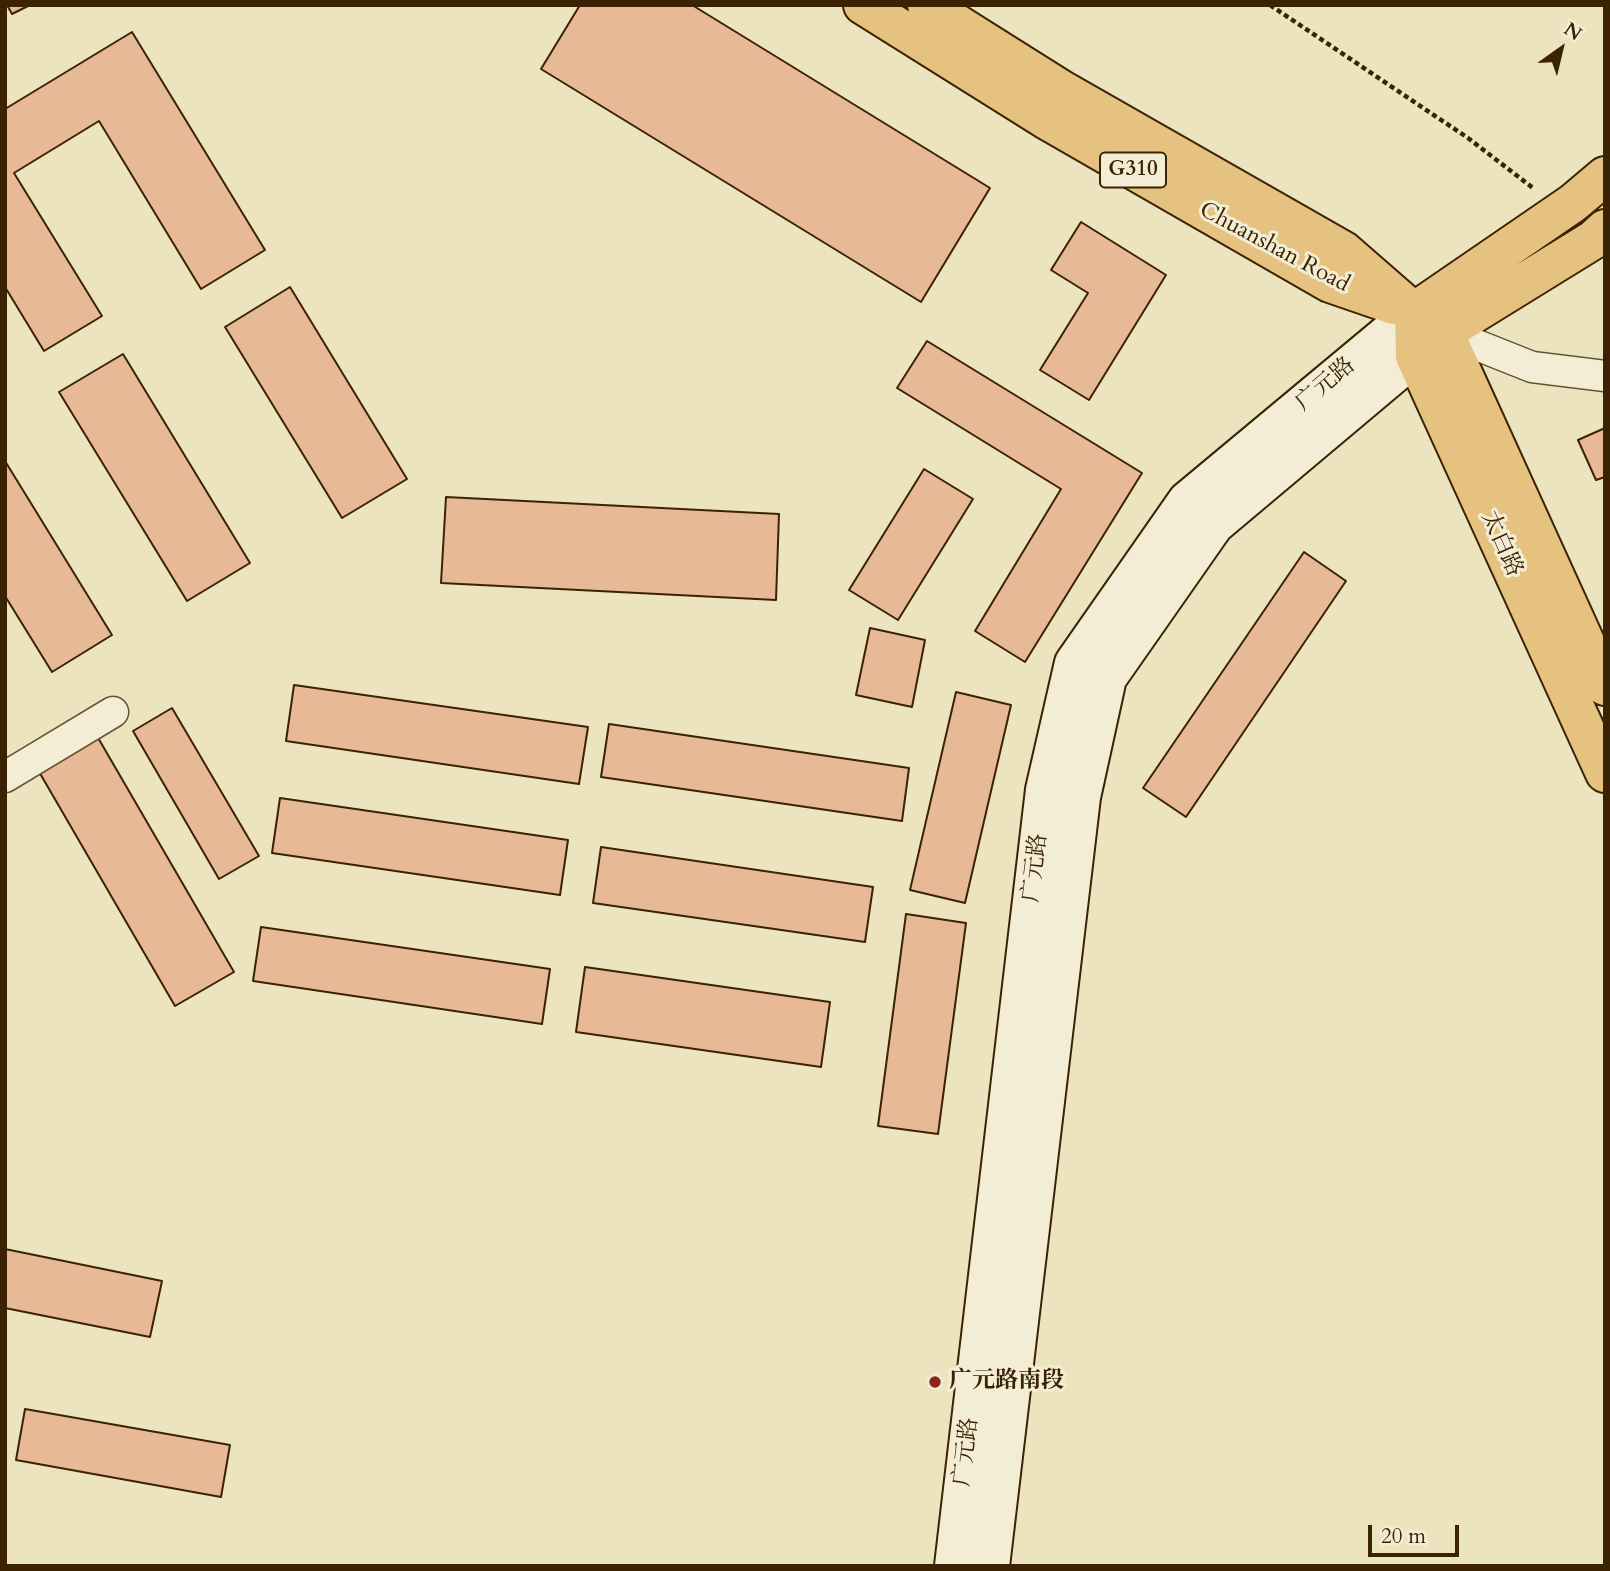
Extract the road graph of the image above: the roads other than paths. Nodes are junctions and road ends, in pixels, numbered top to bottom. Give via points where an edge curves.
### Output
1 (863, 5) edge
2 (927, 5) edge
3 (1605, 176) edge
4 (1599, 234) edge
5 (1429, 322) junction
6 (1415, 356) junction
7 (1605, 376) edge
8 (1605, 686) edge
9 (113, 712) dead end
10 (1605, 773) edge
11 (5, 777) edge
12 (954, 1566) edge
13 (990, 1566) edge

1 - 5 main road, Chuanshan Road / G310 via 1045,119 1330,283
2 - 5 main road, Chuanshan Road / G310 via 1062,90 1344,251
3 - 5 main road
4 - 5 main road
5 - 6 main road, 广元路
5 - 7 street via 1532,367
5 - 8 main road, 太白路 / G310
5 - 12 main road, 广元路 via 1187,500 1074,663 1045,790
6 - 10 main road, 太白路
6 - 13 main road, 广元路 via 1214,525 1107,678 1081,797
9 - 11 street

